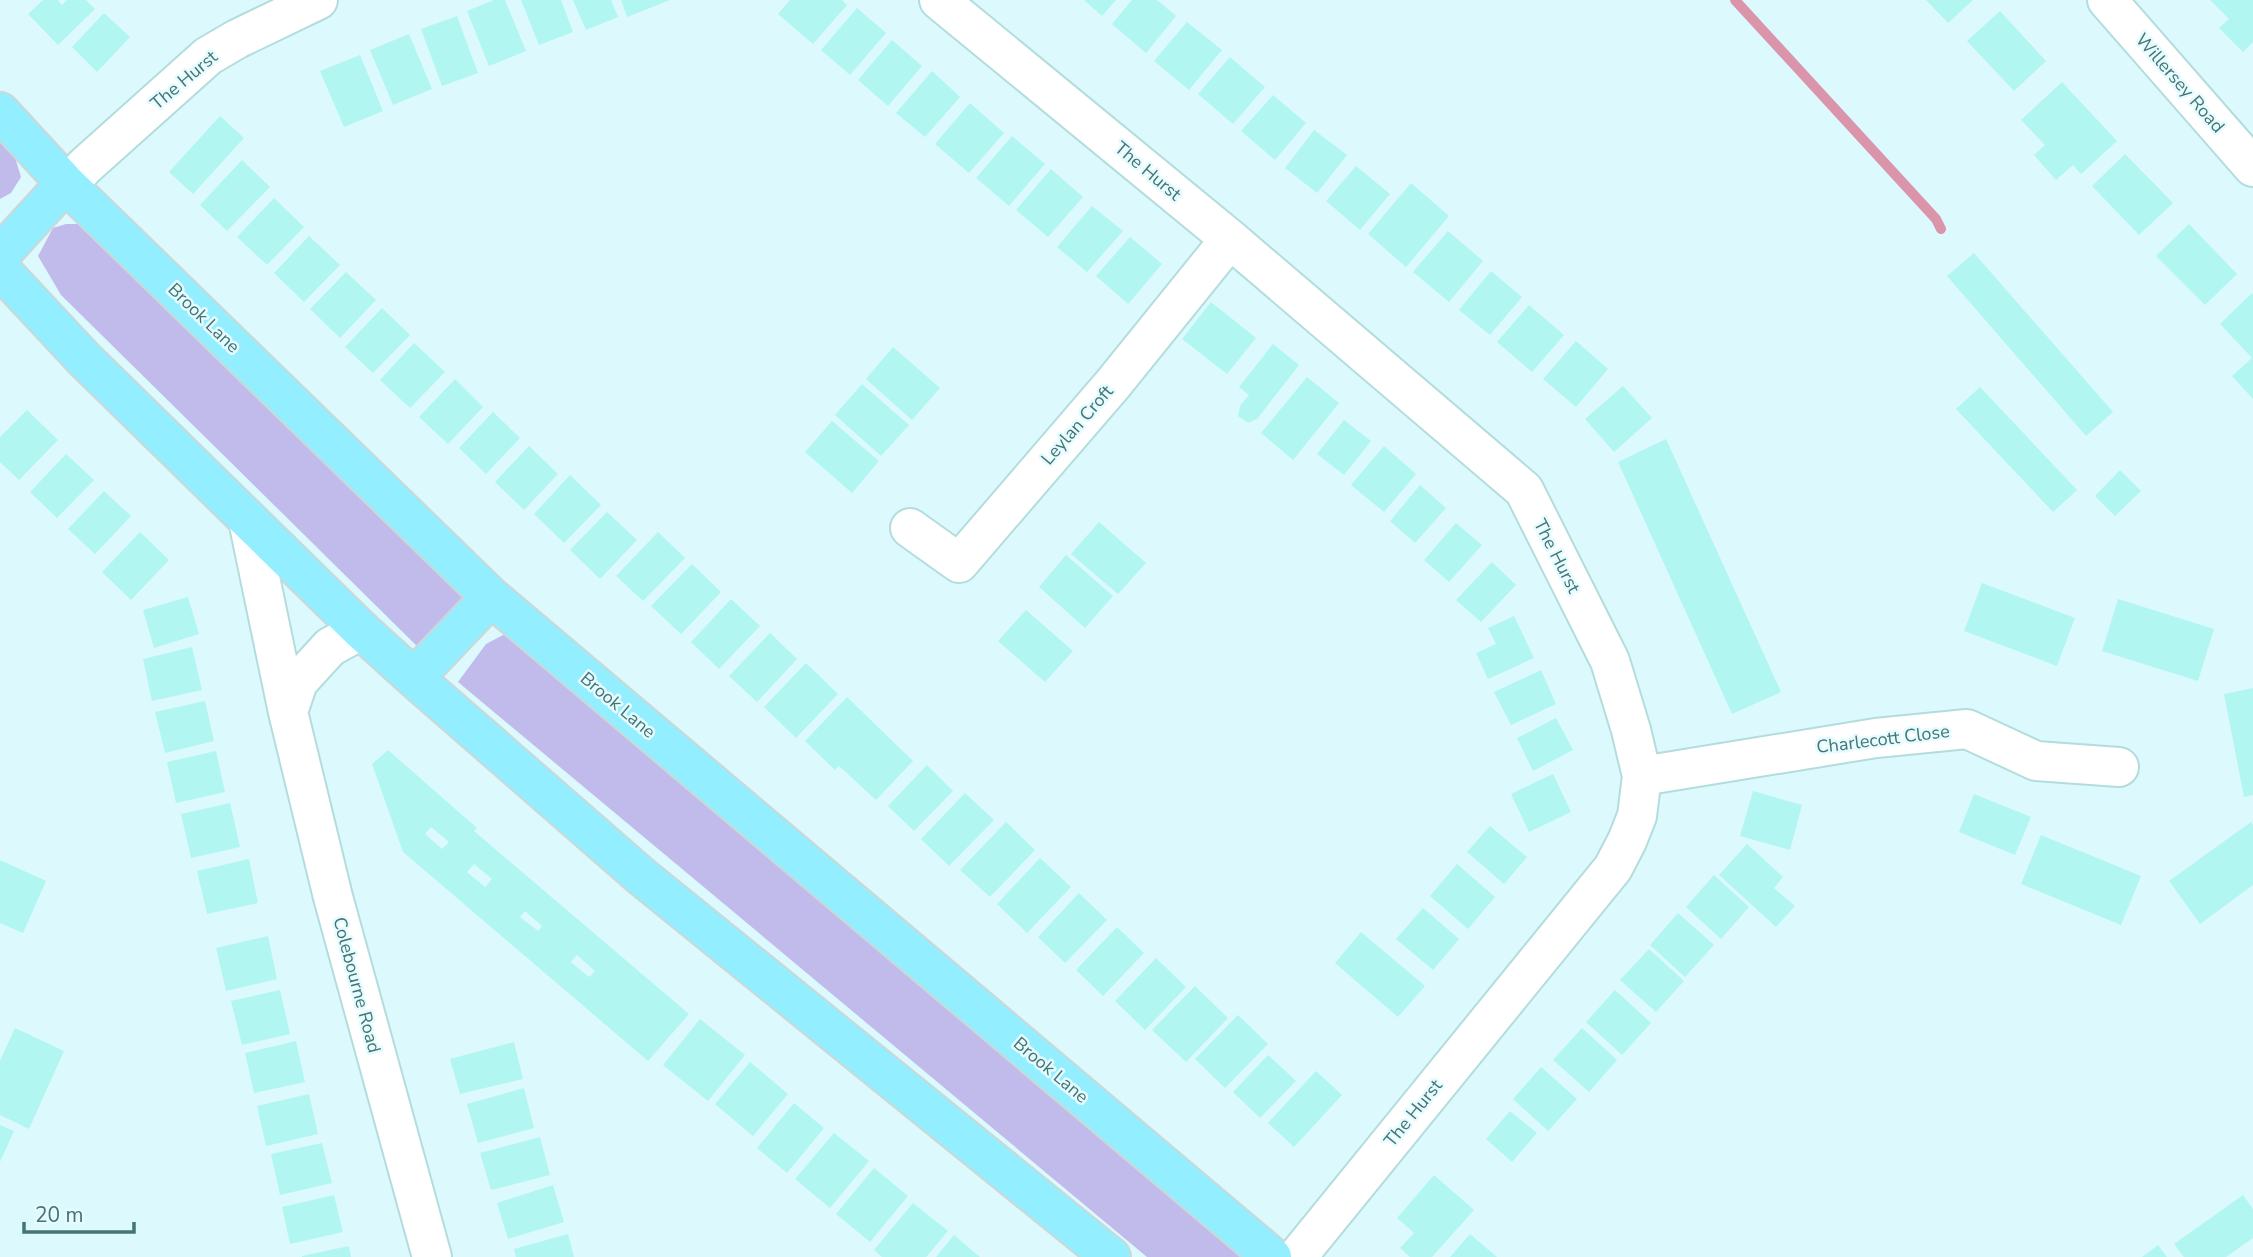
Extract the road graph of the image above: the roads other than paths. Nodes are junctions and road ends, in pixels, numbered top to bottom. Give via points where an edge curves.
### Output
1 (318, 0) edge
2 (939, 0) edge
3 (2107, 0) edge
4 (0, 113) edge
5 (2253, 167) edge
6 (68, 186) junction
7 (1230, 239) junction
8 (0, 255) edge
9 (0, 269) edge
10 (248, 520) junction
11 (910, 528) dead end
12 (491, 597) junction
13 (360, 630) junction
14 (414, 678) junction
15 (288, 712) junction
16 (2119, 767) dead end
17 (1642, 776) junction
18 (432, 1257) edge
19 (1111, 1257) edge
20 (1272, 1257) edge
21 (1297, 1257) edge

1 - 6 street, The Hurst via 208,56
2 - 7 street, The Hurst
3 - 5 street, Willersey Road
4 - 6 main road, Brook Lane
6 - 8 main road
6 - 12 main road, Brook Lane
7 - 11 street, Leylan Croft via 959,563
7 - 17 street, The Hurst via 1524,489 1610,661
9 - 10 main road via 84,359
10 - 13 main road
10 - 15 street, Colebourne Road
12 - 14 main road
12 - 20 main road, Brook Lane
13 - 14 main road
13 - 15 street via 330,647 298,682
14 - 19 main road via 641,876
15 - 18 street, Colebourne Road via 332,897
16 - 17 street, Charlecott Close via 2036,761 1967,729 1876,738
17 - 21 street, The Hurst via 1637,816 1613,868

